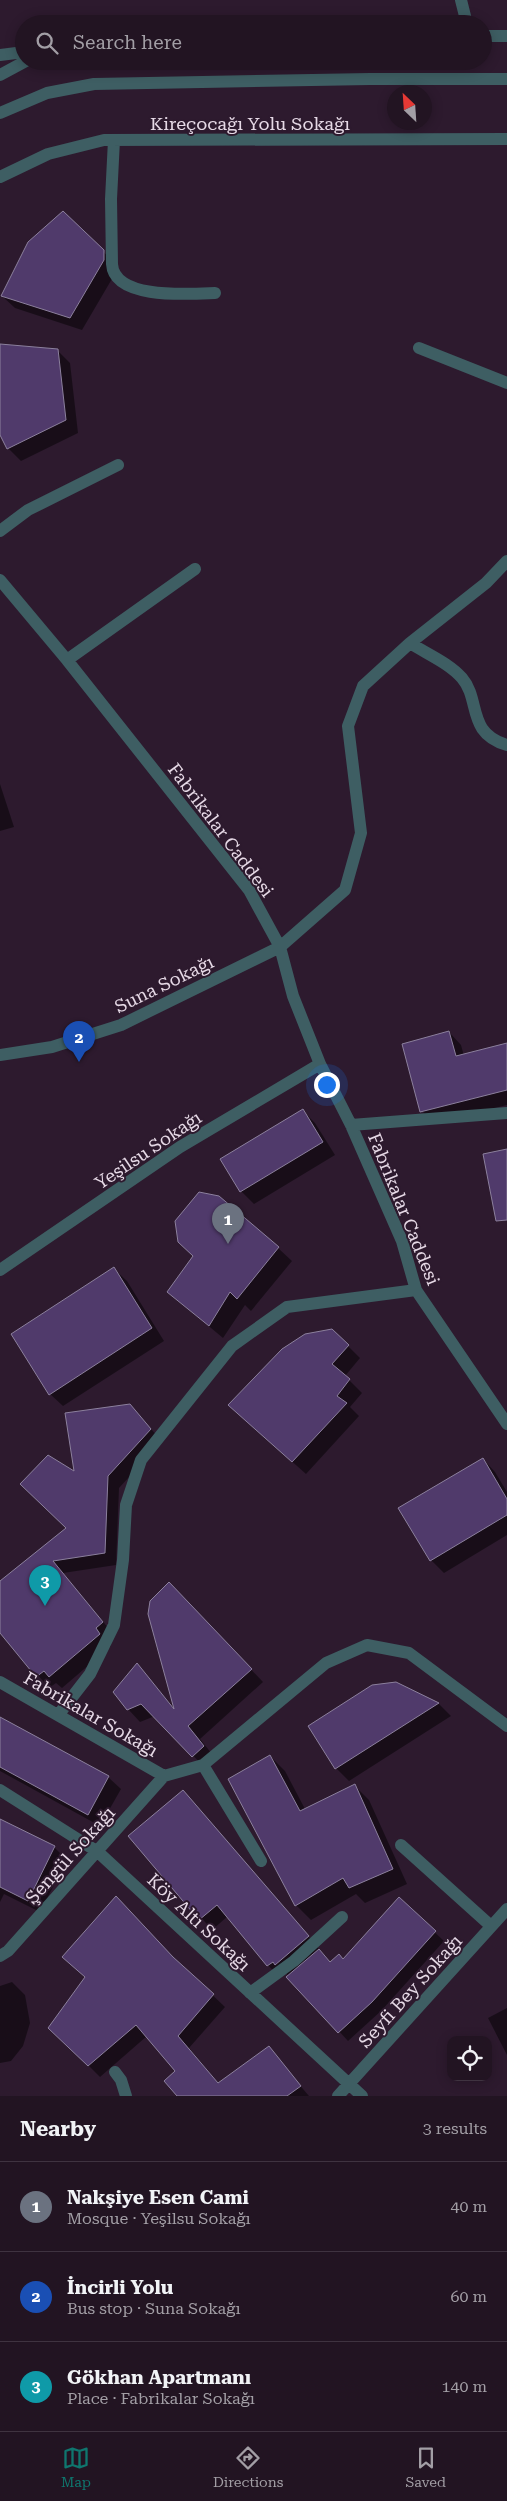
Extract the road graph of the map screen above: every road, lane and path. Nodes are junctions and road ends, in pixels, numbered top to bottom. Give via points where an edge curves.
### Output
1 (461, 0) edge
2 (465, 15) edge
3 (492, 36) edge
4 (507, 36) edge
5 (15, 53) edge
6 (0, 55) edge
7 (15, 67) edge
8 (0, 75) edge
9 (507, 79) edge
10 (0, 113) edge
11 (507, 139) edge
12 (114, 140) junction
13 (0, 177) edge
14 (216, 293) dead end
15 (419, 348) dead end
16 (507, 383) edge
17 (118, 465) dead end
18 (0, 531) edge
19 (506, 563) edge
20 (195, 569) dead end
21 (0, 580) edge
22 (410, 644) junction
23 (67, 660) junction
24 (507, 745) edge
25 (280, 947) junction
26 (0, 1055) edge
27 (320, 1064) junction
28 (507, 1113) edge
29 (351, 1125) junction
30 (0, 1270) edge
31 (416, 1290) junction
32 (507, 1424) edge
33 (0, 1682) edge
34 (59, 1714) junction
35 (507, 1726) edge
36 (203, 1765) junction
37 (164, 1776) junction
38 (0, 1790) edge
39 (401, 1845) dead end
40 (98, 1852) junction
41 (261, 1860) dead end
42 (507, 1909) edge
43 (342, 1917) dead end
44 (491, 1926) junction
45 (0, 1956) edge
46 (250, 1993) junction
47 (114, 2072) dead end
48 (350, 2084) junction
49 (126, 2096) edge
50 (338, 2096) edge
51 (362, 2096) edge

1 - 2 street
3 - 4 street
5 - 6 street
7 - 8 street
9 - 10 street via 94,84 47,93
11 - 12 street, Kireçocağı Yolu Sokağı
12 - 13 street, Kireçocağı Yolu Sokağı via 48,154
12 - 14 street via 112,272 133,288 180,294
15 - 16 street
17 - 18 street via 28,510
19 - 22 street, Suna Sokağı
20 - 23 street
21 - 23 street, Fabrikalar Caddesi
22 - 24 street via 450,667 464,680 477,718 486,733
22 - 25 street, Suna Sokağı via 363,686 348,726 361,833 345,890
23 - 25 street, Fabrikalar Caddesi via 249,890
25 - 26 street, Suna Sokağı via 121,1025 52,1047
25 - 27 street, Fabrikalar Caddesi via 292,996
27 - 29 street, Fabrikalar Caddesi
27 - 30 street, Yeşilsu Sokağı via 180,1147
28 - 29 street
29 - 31 street, Fabrikalar Caddesi via 402,1241
31 - 32 street, Fabrikalar Caddesi
31 - 34 street via 287,1307 232,1346 141,1460 126,1505 114,1625 90,1674
33 - 34 street, Fabrikalar Sokağı
34 - 37 street, Fabrikalar Sokağı
35 - 36 street via 409,1653 367,1645 326,1663
36 - 37 street
36 - 41 street
37 - 40 street, Şengül Sokağı
38 - 40 street, Köy Altı Sokağı
39 - 44 street
40 - 45 street, Şengül Sokağı
40 - 46 street, Köy Altı Sokağı
42 - 44 street, Seyfi Bey Sokağı
43 - 46 street via 294,1961
44 - 48 street, Seyfi Bey Sokağı
46 - 48 street, Köy Altı Sokağı
47 - 49 street via 121,2080
48 - 50 street, Seyfi Bey Sokağı
48 - 51 street, Köy Altı Sokağı

